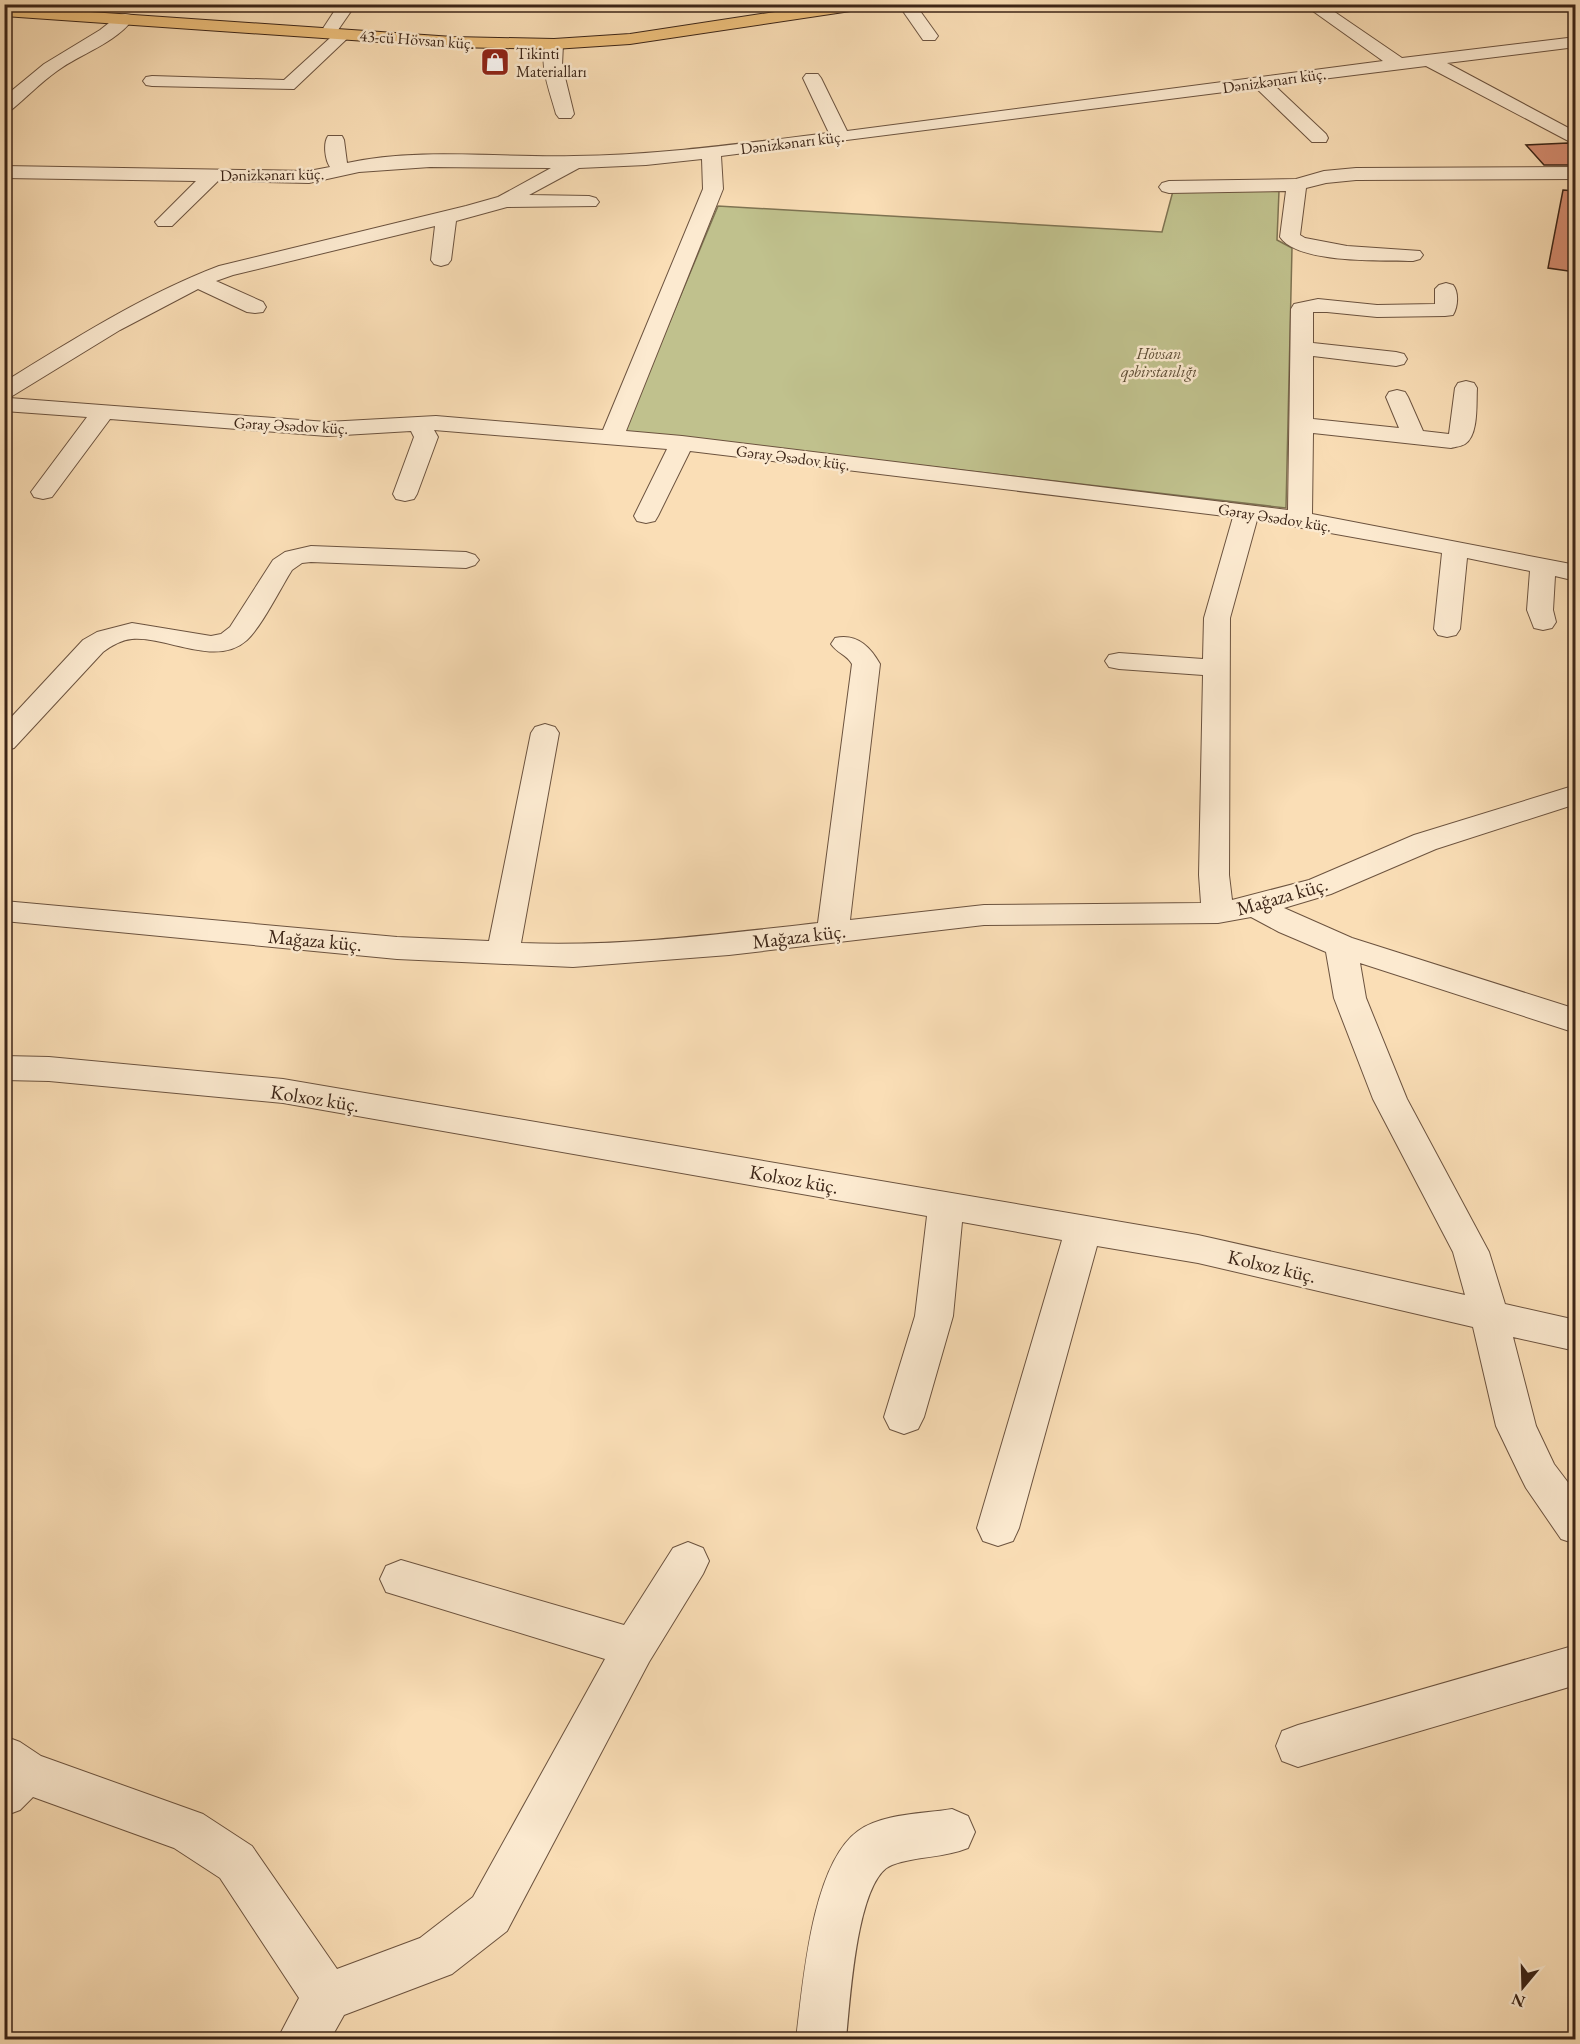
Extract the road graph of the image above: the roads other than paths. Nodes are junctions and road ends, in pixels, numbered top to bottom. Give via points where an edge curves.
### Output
1 (348, 4) edge
2 (864, 4) edge
3 (906, 4) edge
4 (1311, 4) edge
5 (67, 9) edge
6 (805, 9) edge
7 (4, 11) edge
8 (125, 19) junction
9 (336, 34) junction
10 (929, 36) dead end
11 (1575, 42) edge
12 (554, 44) junction
13 (1427, 59) junction
14 (1398, 63) junction
15 (812, 78) dead end
16 (152, 81) dead end
17 (1260, 82) junction
18 (4, 107) edge
19 (566, 114) dead end
20 (1565, 115) dead end
21 (1535, 119) junction
22 (840, 136) junction
23 (1319, 138) dead end
24 (335, 140) dead end
25 (1575, 140) edge
26 (711, 152) junction
27 (574, 162) junction
28 (342, 170) junction
29 (4, 172) edge
30 (1575, 173) edge
31 (213, 175) junction
32 (1297, 185) junction
33 (1169, 187) dead end
34 (505, 201) junction
35 (589, 202) dead end
36 (446, 217) junction
37 (165, 222) dead end
38 (1413, 255) dead end
39 (441, 260) dead end
40 (197, 280) junction
41 (1446, 289) dead end
42 (255, 307) dead end
43 (1302, 348) junction
44 (1396, 359) dead end
45 (1466, 388) dead end
46 (4, 392) edge
47 (1397, 398) dead end
48 (4, 404) edge
49 (103, 412) junction
50 (418, 423) junction
51 (1301, 425) junction
52 (612, 436) junction
53 (1414, 437) junction
54 (682, 443) junction
55 (43, 492) dead end
56 (405, 494) dead end
57 (1247, 512) junction
58 (646, 516) dead end
59 (1300, 520) junction
60 (1455, 548) junction
61 (466, 560) dead end
62 (1543, 567) junction
63 (1575, 573) edge
64 (1543, 622) dead end
65 (1447, 629) dead end
66 (844, 644) dead end
67 (1119, 661) dead end
68 (1217, 668) junction
69 (545, 733) dead end
70 (4, 742) edge
71 (1572, 798) edge
72 (1255, 906) junction
73 (4, 911) edge
74 (1218, 913) junction
75 (833, 932) junction
76 (1341, 946) junction
77 (503, 953) junction
78 (1575, 1021) edge
79 (4, 1068) edge
80 (946, 1206) junction
81 (1083, 1229) junction
82 (1489, 1315) junction
83 (1575, 1336) edge
84 (904, 1418) dead end
85 (1575, 1526) edge
86 (998, 1528) dead end
87 (688, 1561) dead end
88 (401, 1579) dead end
89 (634, 1648) junction
90 (1575, 1665) edge
91 (1298, 1746) dead end
92 (12, 1774) edge
93 (952, 1832) dead end
94 (327, 1998) junction
95 (302, 2040) edge
96 (821, 2040) edge

1 - 9 street
2 - 6 main road, 43-cü Hövsan küç.
3 - 10 street
4 - 14 street
5 - 7 main road, 43-cü Hövsan küç.
5 - 8 main road, 43-cü Hövsan küç.
6 - 12 main road, 43-cü Hövsan küç. via 630,39
8 - 9 main road, 43-cü Hövsan küç.
8 - 18 street via 50,68
9 - 12 main road, 43-cü Hövsan küç.
9 - 16 street via 288,85
11 - 13 street, Dənizkənarı küç.
12 - 19 street via 553,65
13 - 14 street, Dənizkənarı küç.
13 - 21 street
14 - 17 street, Dənizkənarı küç.
15 - 22 street
17 - 22 street, Dənizkənarı küç.
17 - 23 street
20 - 21 street
21 - 25 street
22 - 26 street, Dənizkənarı küç.
24 - 28 street via 336,162
26 - 27 street, Dənizkənarı küç.
26 - 52 street via 713,189
27 - 28 street, Dənizkənarı küç. via 430,161
27 - 34 street
28 - 31 street, Dənizkənarı küç. via 309,177
29 - 31 street, Dənizkənarı küç.
30 - 32 street via 1356,174
31 - 37 street
32 - 33 street
32 - 38 street via 1290,237 1293,242 1321,249
34 - 35 street
34 - 36 street
36 - 39 street
36 - 40 street
40 - 42 street
40 - 46 street via 167,293
41 - 43 street via 1447,307 1439,311 1307,306 1302,309
43 - 44 street
43 - 51 street
45 - 53 street via 1457,440
47 - 53 street
48 - 49 street, Gəray Əsədov küç.
49 - 50 street, Gəray Əsədov küç. via 327,429
49 - 55 street
50 - 52 street, Gəray Əsədov küç.
50 - 56 street via 426,437
51 - 53 street
51 - 59 street
52 - 54 street, Gəray Əsədov küç.
54 - 57 street, Gəray Əsədov küç.
54 - 58 street
57 - 59 street, Gəray Əsədov küç.
57 - 68 street via 1217,618
59 - 60 street, Gəray Əsədov küç.
60 - 62 street, Gəray Əsədov küç.
60 - 65 street
61 - 70 street via 311,554 294,557 282,565 240,632 229,640 211,644 132,631 106,638 93,646
62 - 63 street, Gəray Əsədov küç.
62 - 64 street
66 - 75 street via 860,652 866,664
67 - 68 street
68 - 74 street via 1214,875
69 - 77 street
71 - 72 street, Mağaza küç. via 1425,842 1320,887
72 - 74 street, Mağaza küç.
72 - 76 street via 1290,926
73 - 77 street, Mağaza küç. via 397,948
74 - 75 street, Mağaza küç. via 984,915
75 - 77 street, Mağaza küç. via 573,957
76 - 78 street
76 - 82 street via 1350,998 1390,1098 1471,1252
79 - 80 street, Kolxoz küç. via 283,1091
80 - 81 street, Kolxoz küç.
80 - 84 street via 934,1316
81 - 82 street, Kolxoz küç. via 1198,1249
81 - 86 street
82 - 83 street, Kolxoz küç.
82 - 85 street via 1516,1426 1540,1476
87 - 89 street
88 - 89 street
89 - 94 street via 490,1914 435,1957
90 - 91 street
92 - 94 street via 187,1830 236,1862
93 - 96 street via 876,1846 854,1870 840,1904
94 - 95 street

